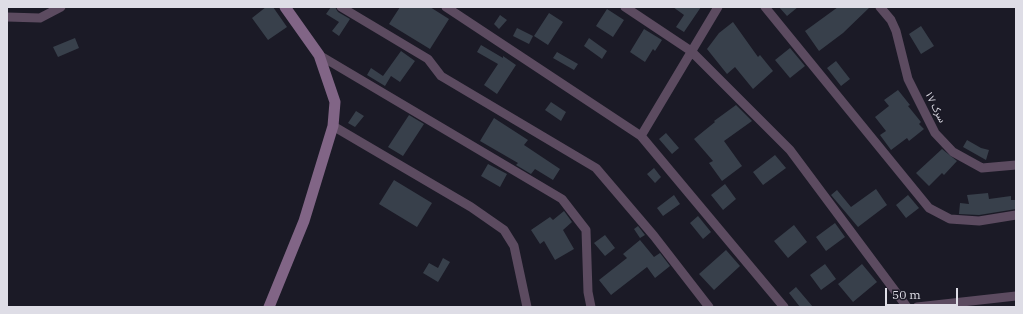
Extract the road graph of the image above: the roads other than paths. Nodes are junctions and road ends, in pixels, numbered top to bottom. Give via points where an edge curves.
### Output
1 (61, 7) edge
2 (341, 7) edge
3 (446, 7) edge
4 (626, 7) edge
5 (718, 7) edge
6 (765, 7) edge
7 (880, 7) edge
8 (289, 9) edge
9 (7, 17) edge
10 (691, 51) junction
11 (319, 55) junction
12 (333, 126) junction
13 (640, 136) junction
14 (1016, 165) edge
15 (1016, 215) edge
16 (1016, 296) edge
17 (269, 307) edge
18 (527, 307) edge
19 (591, 307) edge
20 (709, 307) edge
21 (784, 307) edge
22 (907, 307) edge
23 (917, 307) edge

1 - 9 street via 40,18
2 - 20 street via 428,59 441,76 596,168 654,236
3 - 13 street
4 - 10 street
5 - 10 street
6 - 15 street via 929,208 950,219 979,221
7 - 14 street, سرک ۱۷ via 892,20 908,79 935,133 953,152 982,168
8 - 11 main road
10 - 13 street
10 - 22 street via 790,150
11 - 12 main road via 335,102
11 - 19 street via 562,199 586,230 588,292
12 - 17 main road via 304,221
12 - 18 street via 471,207 504,230 514,246
13 - 21 street
16 - 23 street

